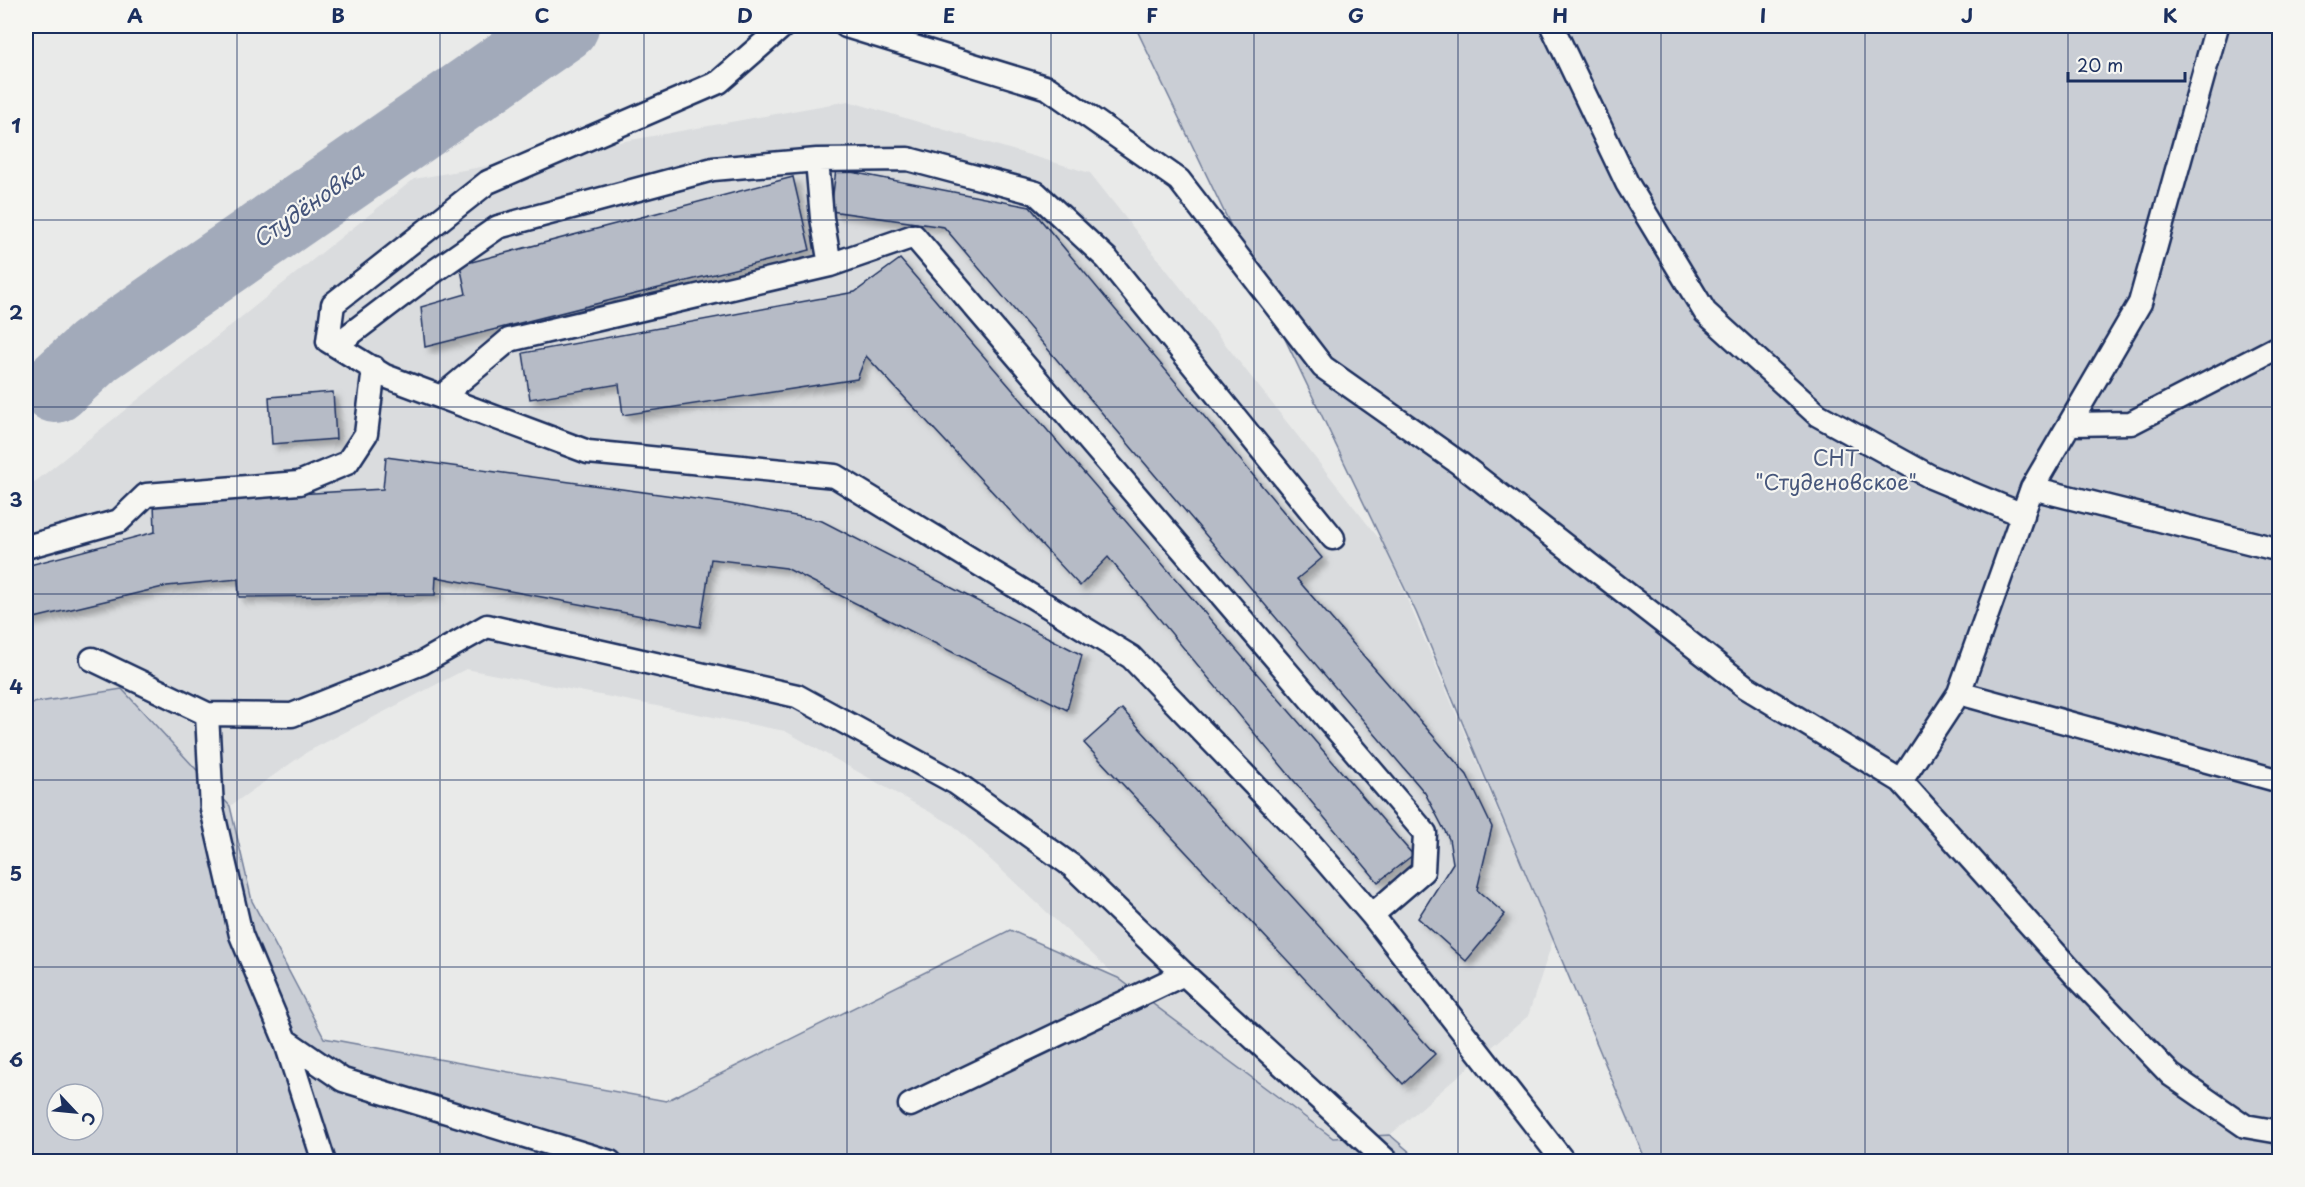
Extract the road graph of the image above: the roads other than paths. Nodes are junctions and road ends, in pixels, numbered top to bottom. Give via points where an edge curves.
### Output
1 (783, 26) edge
2 (846, 26) edge
3 (1552, 26) edge
4 (2217, 26) edge
5 (817, 160) junction
6 (830, 265) junction
7 (336, 345) junction
8 (2280, 346) edge
9 (374, 368) junction
10 (441, 397) junction
11 (2070, 424) junction
12 (2032, 488) junction
13 (2023, 515) junction
14 (1333, 538) dead end
15 (26, 547) edge
16 (2280, 550) edge
17 (92, 659) dead end
18 (1959, 693) junction
19 (207, 714) junction
20 (1900, 781) junction
21 (2280, 782) edge
22 (1372, 915) junction
23 (1184, 974) junction
24 (285, 1040) junction
25 (910, 1105) dead end
26 (2280, 1132) edge
27 (324, 1161) edge
28 (610, 1161) edge
29 (1388, 1161) edge
30 (1564, 1161) edge

1 - 7 lane via 719,82 488,182 333,304 328,341
2 - 20 lane via 1048,88 1179,180 1323,367 1459,463 1746,687
3 - 13 lane via 1627,183 1705,312 1818,415 1931,477
4 - 11 lane via 2140,303
5 - 6 lane
5 - 7 lane via 713,169 498,227
5 - 14 lane via 908,159 1036,193 1107,259
6 - 10 lane via 509,340
6 - 22 lane via 914,236 1425,833 1423,871
7 - 9 lane
8 - 11 lane via 2131,423
9 - 10 lane
9 - 15 lane via 366,434 347,463 299,483 146,495 120,520
10 - 22 lane via 588,452 835,476 1131,657 1311,844
11 - 12 lane
12 - 13 lane
12 - 16 lane
13 - 18 lane
17 - 19 lane
18 - 20 lane
18 - 21 lane
19 - 23 lane via 292,715 422,663 487,626 796,696 956,783 1062,859
19 - 24 lane via 212,809 241,935
20 - 26 lane via 2171,1075 2245,1126
22 - 30 lane
23 - 25 lane
23 - 29 lane
24 - 27 lane
24 - 28 lane via 343,1080

